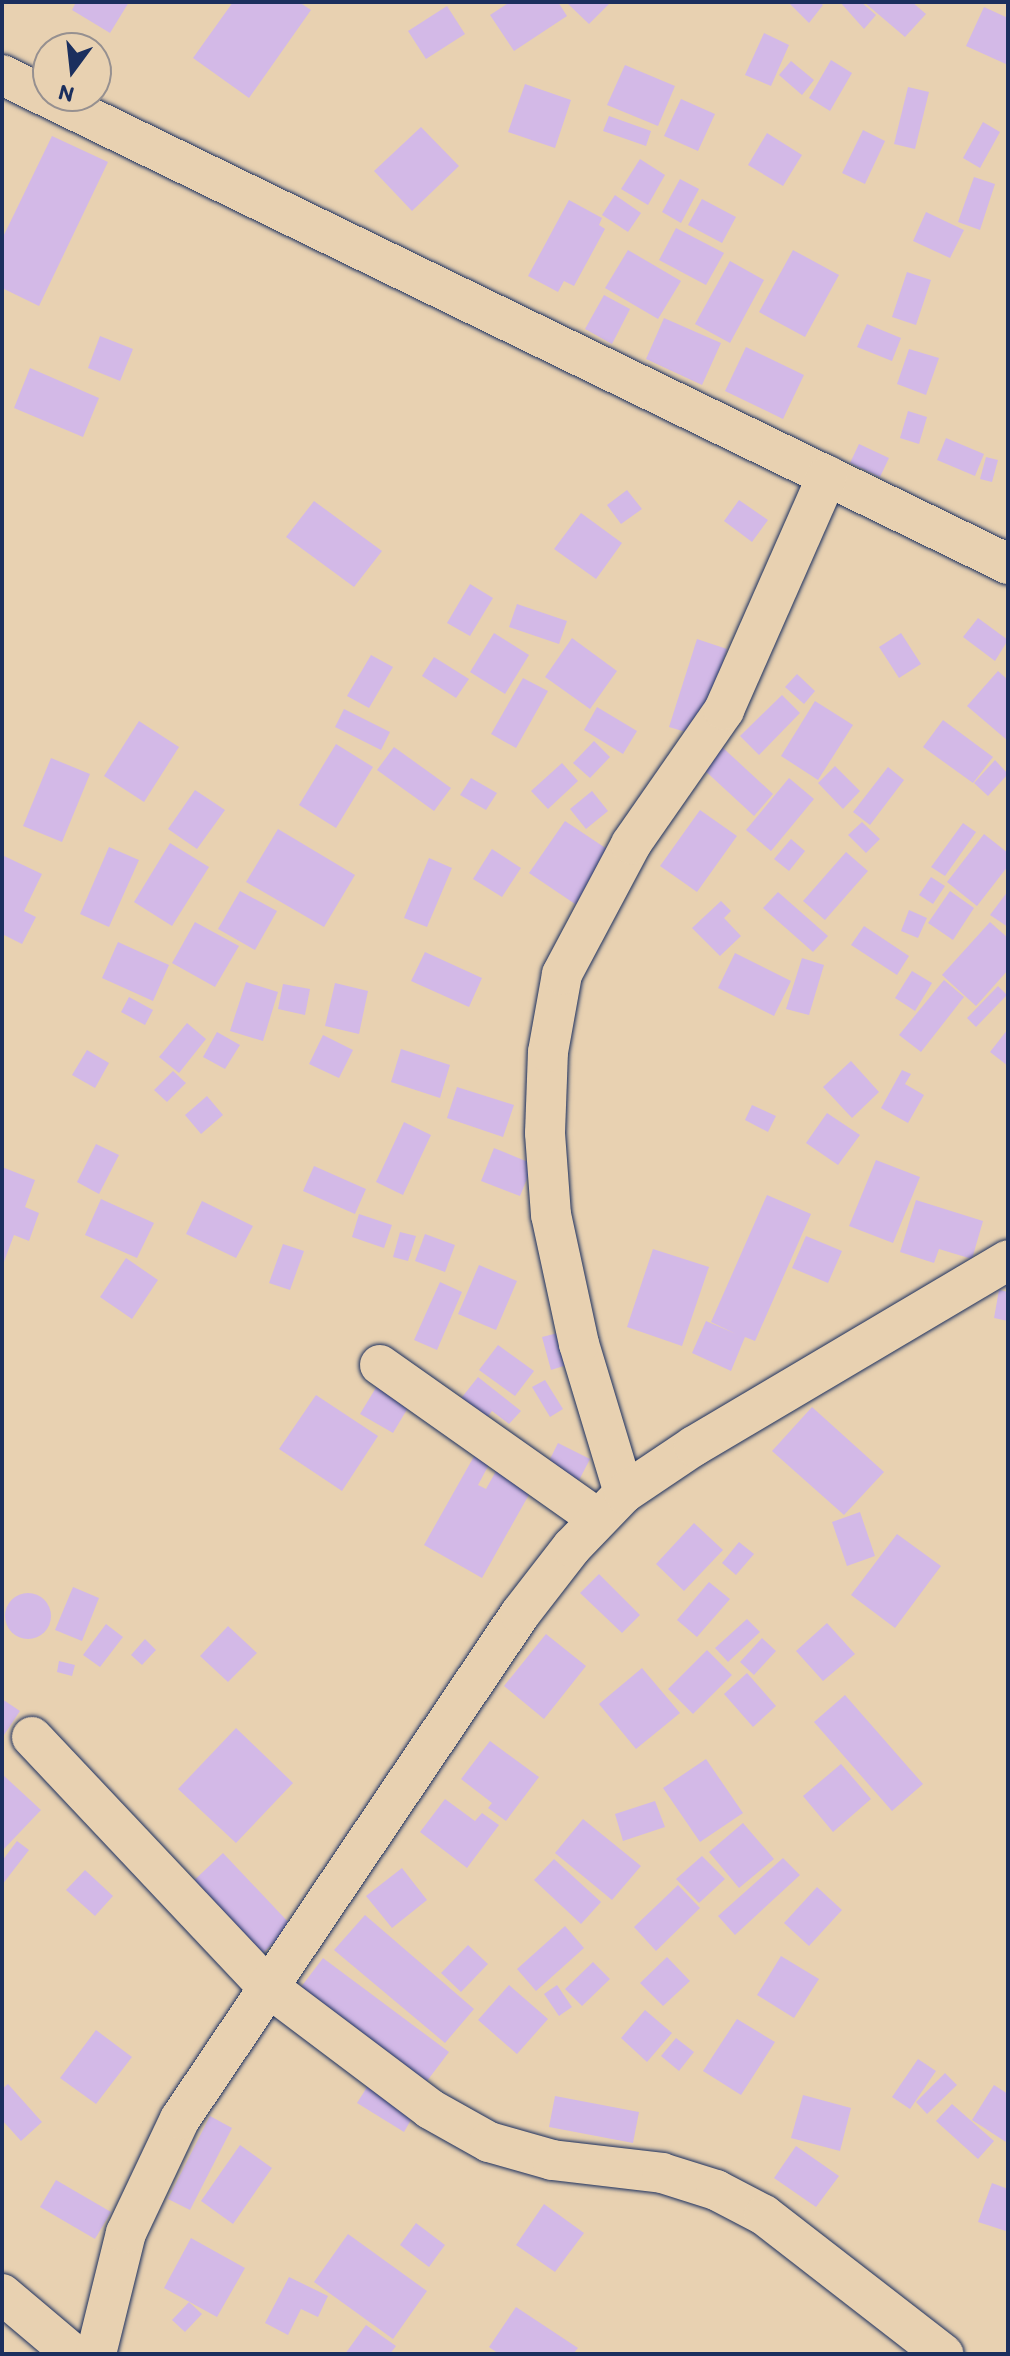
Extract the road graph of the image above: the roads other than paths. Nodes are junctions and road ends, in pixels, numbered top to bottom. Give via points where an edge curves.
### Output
1 (2, 75) edge
2 (827, 476) junction
3 (1008, 564) edge
4 (1008, 1260) edge
5 (380, 1365) dead end
6 (611, 1506) junction
7 (32, 1737) dead end
8 (267, 1986) junction
9 (2, 2294) edge
10 (73, 2354) edge
11 (96, 2354) edge
12 (943, 2354) edge

1 - 2 street
2 - 3 street
2 - 6 street via 724,710 631,844 562,974 548,1052 545,1133 551,1215
4 - 6 street
5 - 6 street
6 - 8 street via 520,1614
7 - 8 street
8 - 11 street via 149,2175 126,2233
8 - 12 street via 430,2109 489,2142 552,2160 662,2173 716,2190 764,2215
9 - 10 street

